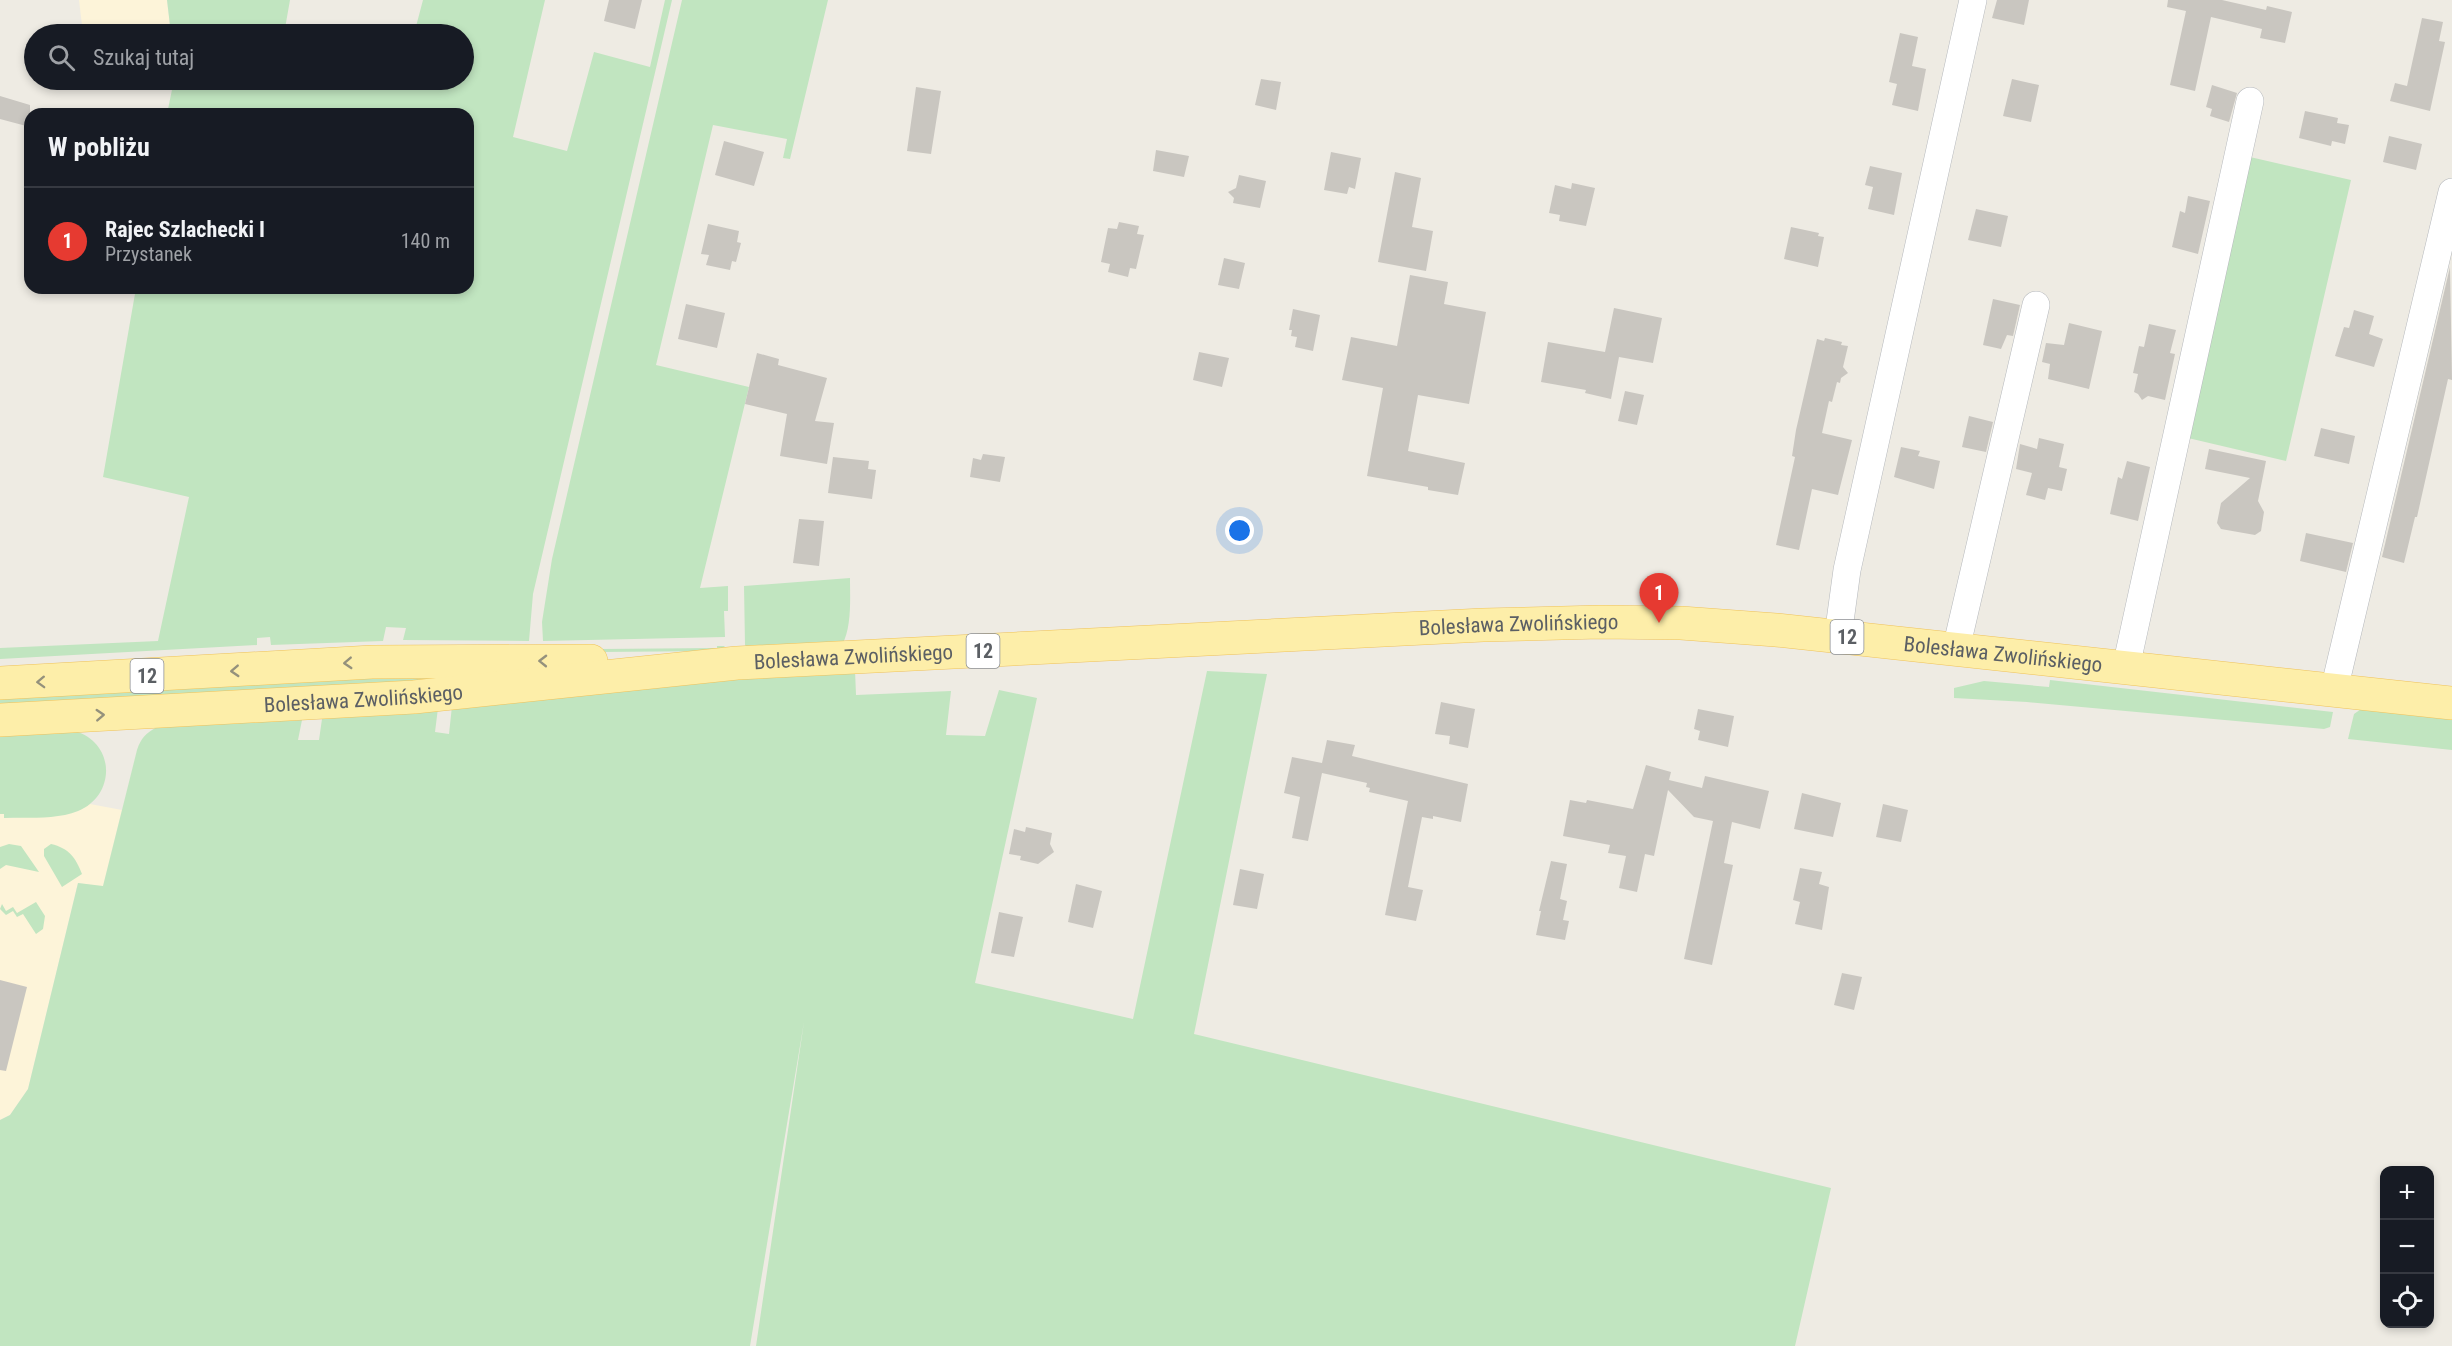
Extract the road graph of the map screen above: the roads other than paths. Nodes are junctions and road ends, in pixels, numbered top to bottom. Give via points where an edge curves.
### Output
1 (1973, 0) edge
2 (2250, 101) dead end
3 (2452, 192) edge
4 (2036, 305) dead end
5 (1838, 636) junction
6 (1956, 649) junction
7 (728, 664) junction
8 (2126, 667) junction
9 (0, 683) edge
10 (2334, 690) junction
11 (2452, 703) edge
12 (0, 720) edge

1 - 5 street via 1847,570
2 - 8 street
3 - 10 street
4 - 6 street
5 - 6 main road, Bolesława Zwolińskiego / 12
5 - 7 main road, Bolesława Zwolińskiego / 12 via 1681,623 1558,622
6 - 8 main road, Bolesława Zwolińskiego / 12
7 -> 9 main road, Bolesława Zwolińskiego / 12 via 372,662
12 -> 7 main road, Bolesława Zwolińskiego / 12 via 414,698
8 - 10 main road, Bolesława Zwolińskiego / 12
10 - 11 main road, Bolesława Zwolińskiego / 12

